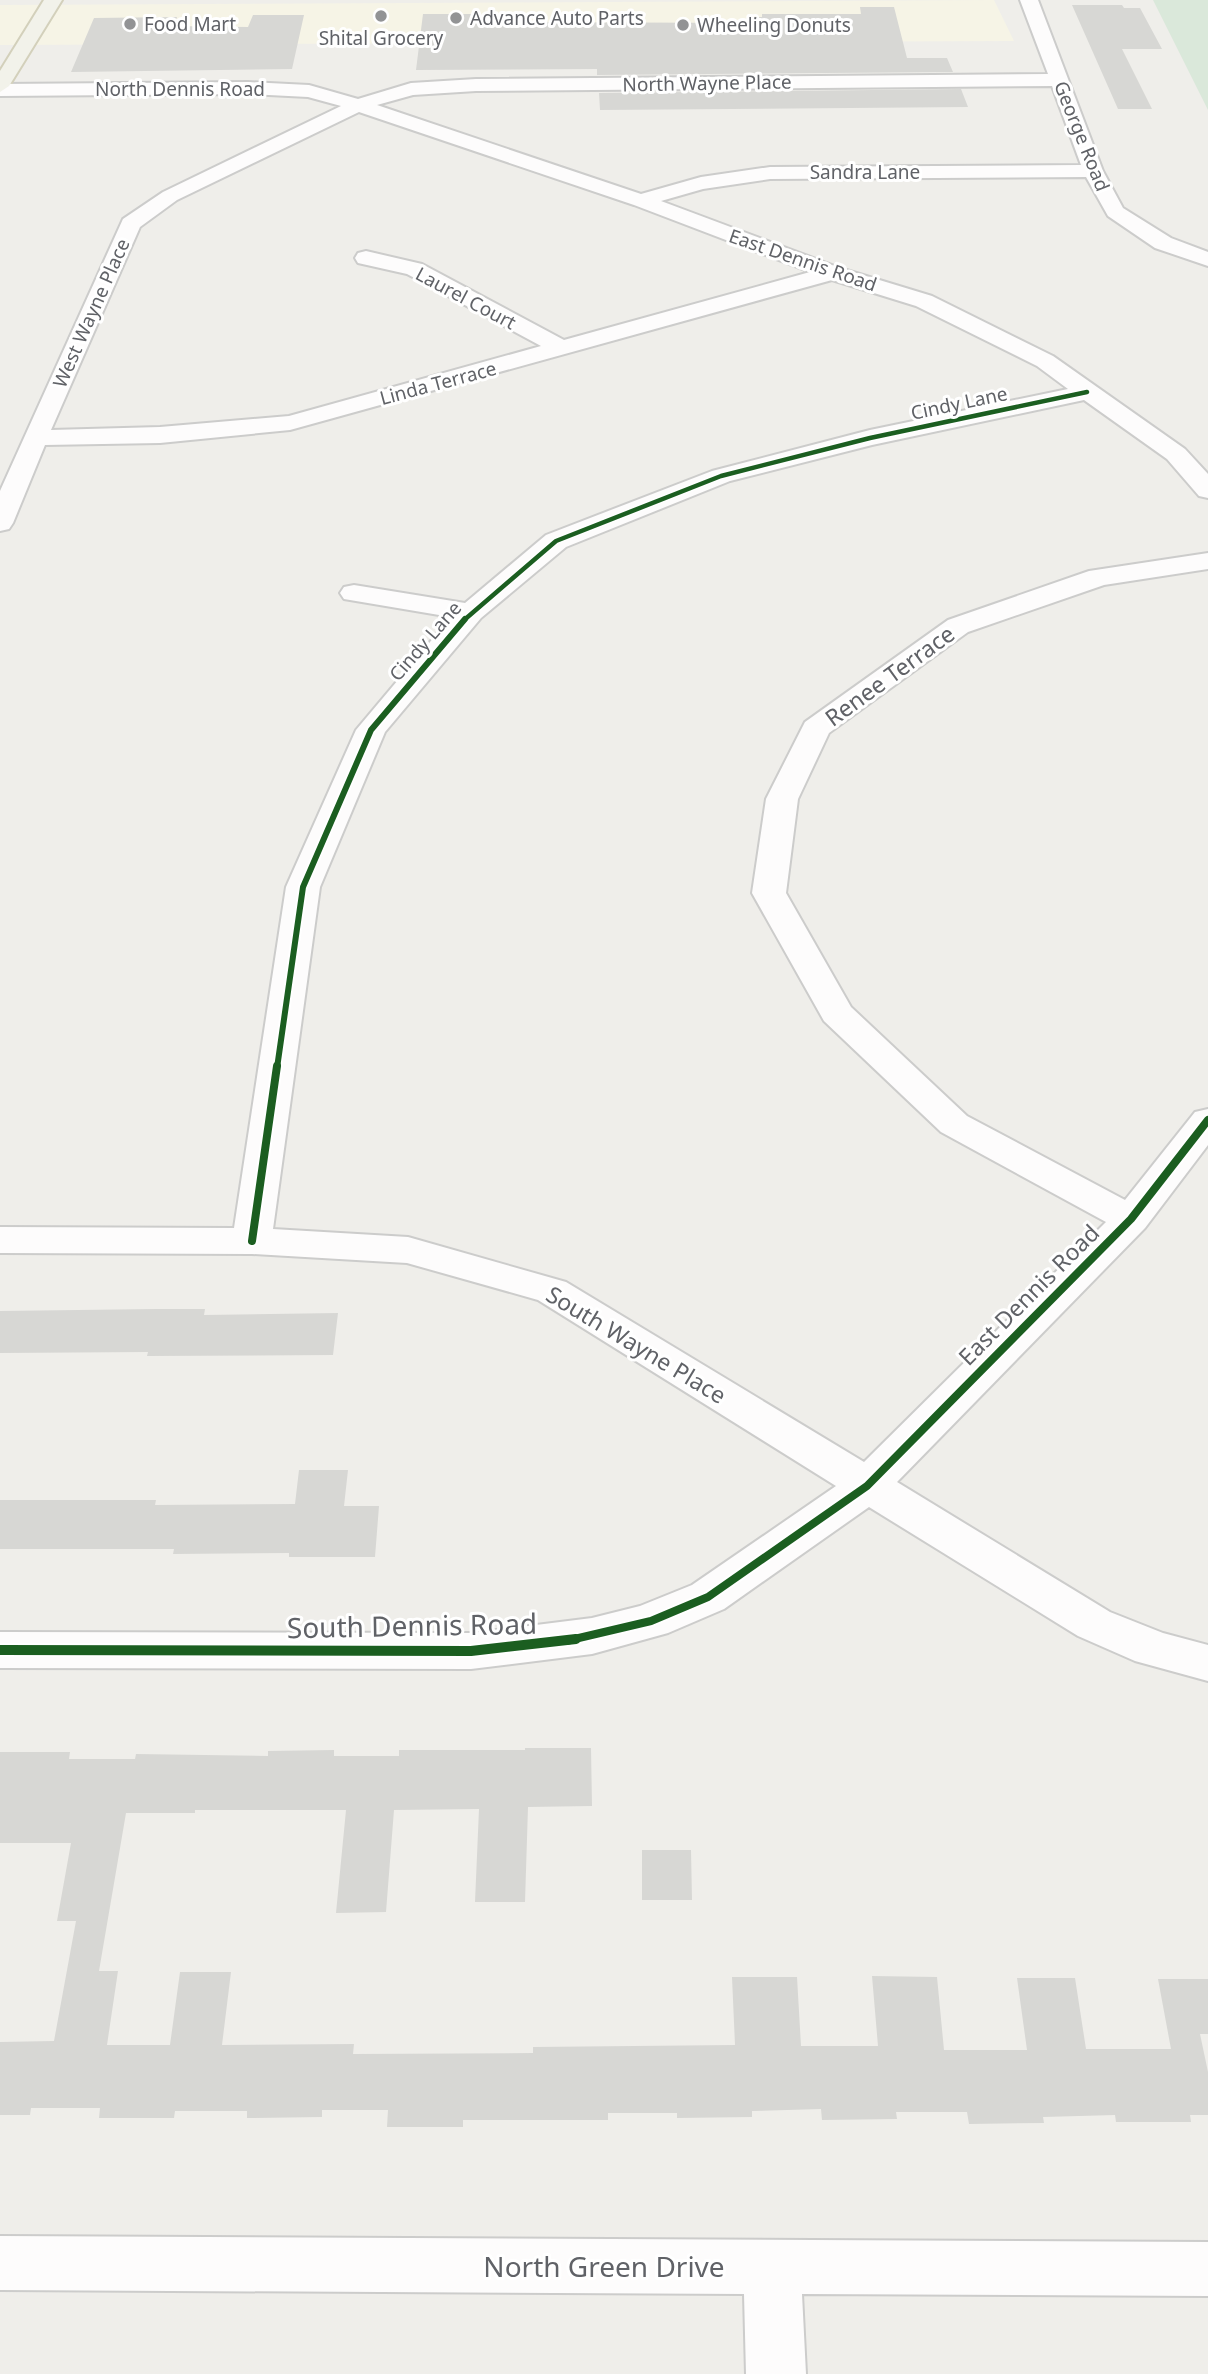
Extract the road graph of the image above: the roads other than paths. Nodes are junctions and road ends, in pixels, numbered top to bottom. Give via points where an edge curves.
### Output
1 (53, 0) edge
2 (1029, 0) edge
3 (1059, 80) junction
4 (0, 88) edge
5 (358, 105) junction
6 (1093, 171) junction
7 (641, 201) junction
8 (366, 258) dead end
9 (1208, 259) edge
10 (832, 273) junction
11 (563, 349) junction
12 (1087, 392) junction
13 (35, 438) junction
14 (1208, 490) edge
15 (0, 523) edge
16 (1208, 561) edge
17 (354, 593) dead end
18 (471, 611) junction
19 (1208, 1121) edge
20 (1131, 1219) junction
21 (0, 1240) edge
22 (252, 1241) junction
23 (867, 1486) junction
24 (0, 1650) edge
25 (1208, 1663) edge
26 (0, 2263) edge
27 (772, 2268) junction
28 (1208, 2269) edge
29 (776, 2374) edge

1 - 4 main road
2 - 3 street, George Road
3 - 5 street, North Wayne Place via 477,85 411,89
3 - 6 street, George Road
4 - 5 street, North Dennis Road via 248,88 309,91
5 - 7 street, East Dennis Road
5 - 13 street, West Wayne Place via 170,196 131,224
6 - 7 street, Sandra Lane via 770,173 701,183
6 - 9 street, George Road via 1115,212 1163,243
7 - 10 street, East Dennis Road
8 - 11 street, Laurel Court via 414,269
10 - 11 street, Linda Terrace
10 - 12 street, East Dennis Road via 925,301 1045,361
11 - 13 street, Linda Terrace via 290,423 160,435
12 - 14 street, East Dennis Road via 1176,454
12 - 18 street, Cindy Lane via 870,438 721,476 556,541
13 - 15 street, West Wayne Place
16 - 20 street, Renee Terrace via 1099,577 958,626 816,728 782,799 769,893 838,1013 954,1124
17 - 18 street, Cindy Lane
18 - 22 street, Cindy Lane via 371,730 303,887
19 - 20 street, East Dennis Road
20 - 23 street, East Dennis Road
21 - 22 street, South Wayne Place
22 - 23 street, South Wayne Place via 408,1250 552,1291
23 - 24 street, South Dennis Road via 708,1597 645,1624 585,1639 471,1651
23 - 25 street, South Wayne Place via 1094,1624 1152,1648
26 - 27 street, North Green Drive
27 - 28 street, North Green Drive
27 - 29 street

